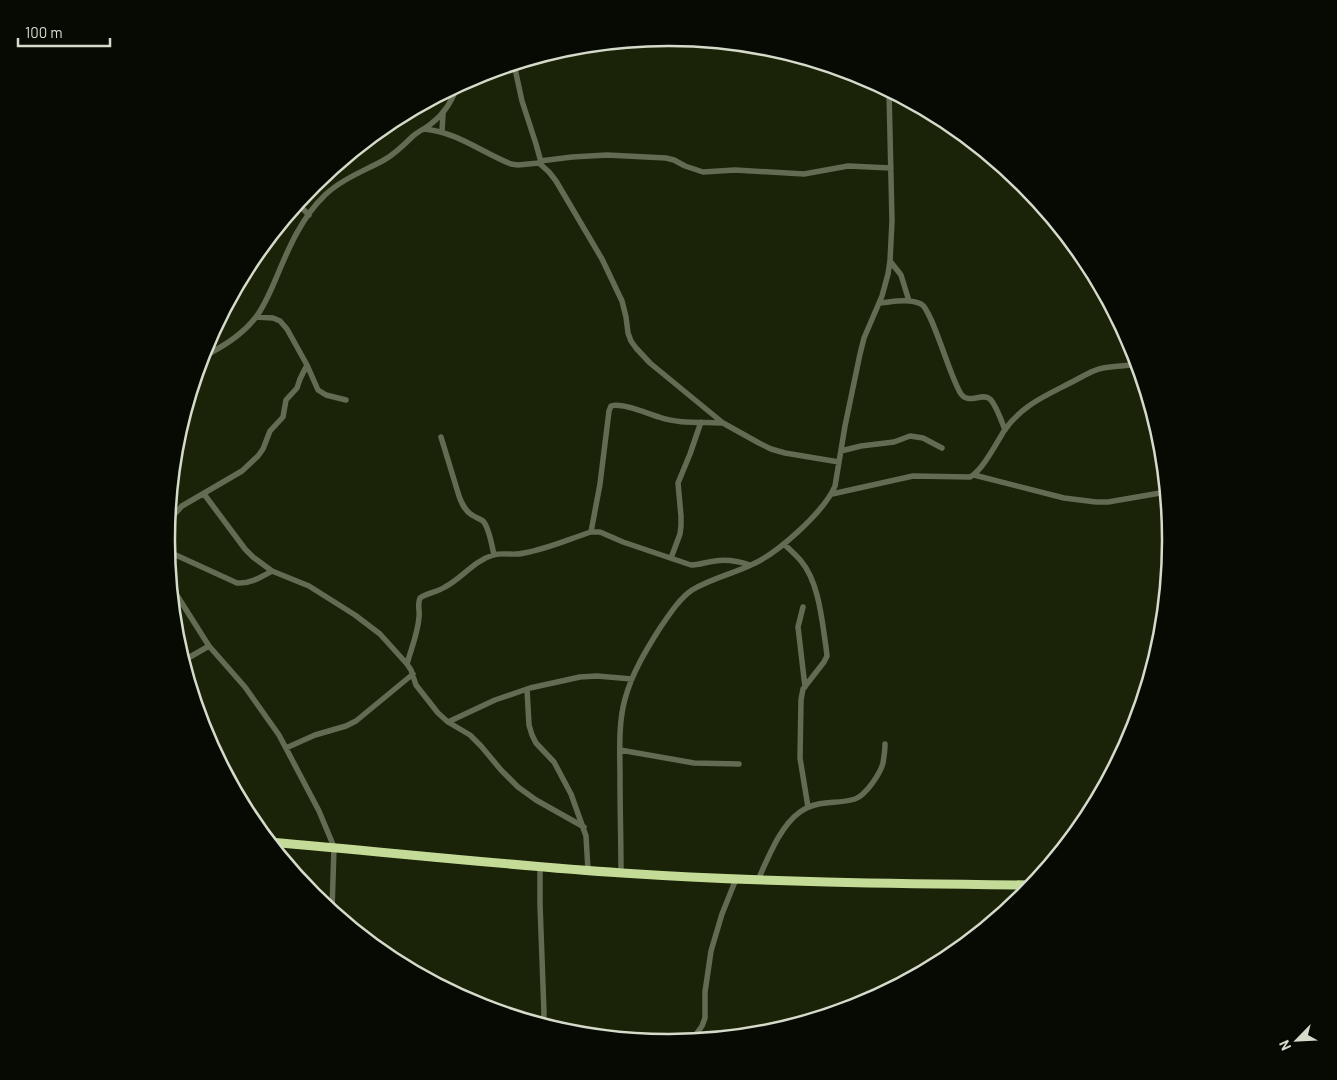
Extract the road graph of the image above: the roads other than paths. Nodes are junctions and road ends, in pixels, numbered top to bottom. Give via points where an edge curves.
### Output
1 (515, 70) edge
2 (453, 96) edge
3 (890, 99) edge
4 (443, 114) junction
5 (424, 128) junction
6 (442, 131) junction
7 (541, 163) junction
8 (891, 168) junction
9 (302, 209) edge
10 (308, 215) junction
11 (890, 261) junction
12 (909, 301) junction
13 (879, 303) junction
14 (256, 317) junction
15 (212, 351) edge
16 (307, 365) junction
17 (1130, 365) edge
18 (346, 400) dead end
19 (700, 422) junction
20 (723, 423) junction
21 (1005, 430) junction
22 (441, 437) dead end
23 (942, 448) dead end
24 (841, 452) junction
25 (839, 462) junction
26 (974, 475) junction
27 (1160, 493) edge
28 (204, 494) junction
29 (832, 494) junction
30 (176, 513) edge
31 (591, 532) junction
32 (784, 544) junction
33 (494, 555) junction
34 (175, 556) edge
35 (671, 558) junction
36 (750, 565) junction
37 (272, 571) junction
38 (178, 598) edge
39 (803, 607) dead end
40 (209, 646) junction
41 (189, 657) edge
42 (407, 664) junction
43 (412, 674) junction
44 (632, 679) junction
45 (805, 687) junction
46 (527, 689) junction
47 (448, 722) junction
48 (885, 744) dead end
49 (286, 748) junction
50 (620, 750) junction
51 (739, 764) dead end
52 (808, 807) junction
53 (584, 827) junction
54 (278, 843) edge
55 (334, 847) junction
56 (540, 867) junction
57 (588, 870) junction
58 (621, 873) junction
59 (736, 880) junction
60 (758, 880) junction
61 (1022, 885) edge
62 (332, 901) edge
63 (544, 1018) edge
64 (697, 1033) edge

1 - 7 street
2 - 4 street
3 - 8 street
4 - 5 street
4 - 6 street
5 - 6 street
5 - 10 street via 384,160 340,183
6 - 7 street via 512,164
7 - 8 street via 607,155 666,158 702,172 735,170 804,174 848,166
7 - 20 street via 556,181 602,259 622,301 628,333 636,348
8 - 11 street
9 - 10 street
10 - 14 street
11 - 12 street via 901,275
11 - 13 street
12 - 13 street
12 - 21 street via 919,302 929,313 962,395 969,399 990,399
13 - 24 street via 864,338
14 - 15 street
14 - 16 street via 280,321
16 - 18 street via 318,390
16 - 28 street via 298,388 286,400 284,417 270,431 263,450 242,471
17 - 21 street via 1091,372 1040,398
19 - 20 street
19 - 31 street via 669,420 626,407 611,406
19 - 35 street via 678,483 680,534
20 - 25 street via 771,449
21 - 26 street
22 - 33 street via 463,506 484,523
23 - 24 street via 923,438 910,436
24 - 25 street
25 - 29 street
26 - 27 street via 1064,498 1096,502
26 - 29 street via 966,478 913,476
28 - 30 street
28 - 37 street via 245,549
29 - 32 street
31 - 33 street via 522,554
31 - 35 street via 600,532
32 - 36 street
32 - 45 street via 809,574 826,647 824,662
33 - 42 street via 444,588 420,598 420,615
34 - 37 street via 237,583 251,581
35 - 36 street via 691,565 726,560
36 - 44 street via 691,591 675,607 654,638
37 - 42 street via 309,586 355,615 380,634
38 - 40 street
39 - 45 street via 798,627
40 - 41 street
40 - 49 street via 245,687
42 - 43 street
43 - 47 street via 418,688
43 - 49 street via 356,722
44 - 46 street via 580,677
44 - 50 street via 624,700
45 - 52 street via 800,700 800,758
46 - 47 street
46 - 53 street via 532,735 557,767 572,794
47 - 53 street via 482,746 518,787
48 - 52 street via 880,772 864,793 855,799
49 - 55 street
50 - 51 street via 694,763
50 - 58 street
52 - 60 street via 787,825
53 - 57 street
54 - 55 highway
55 - 56 highway
55 - 62 street
56 - 57 highway
56 - 63 street
57 - 58 highway
58 - 59 highway
59 - 60 highway
59 - 64 street via 711,951 705,1018
60 - 61 highway

